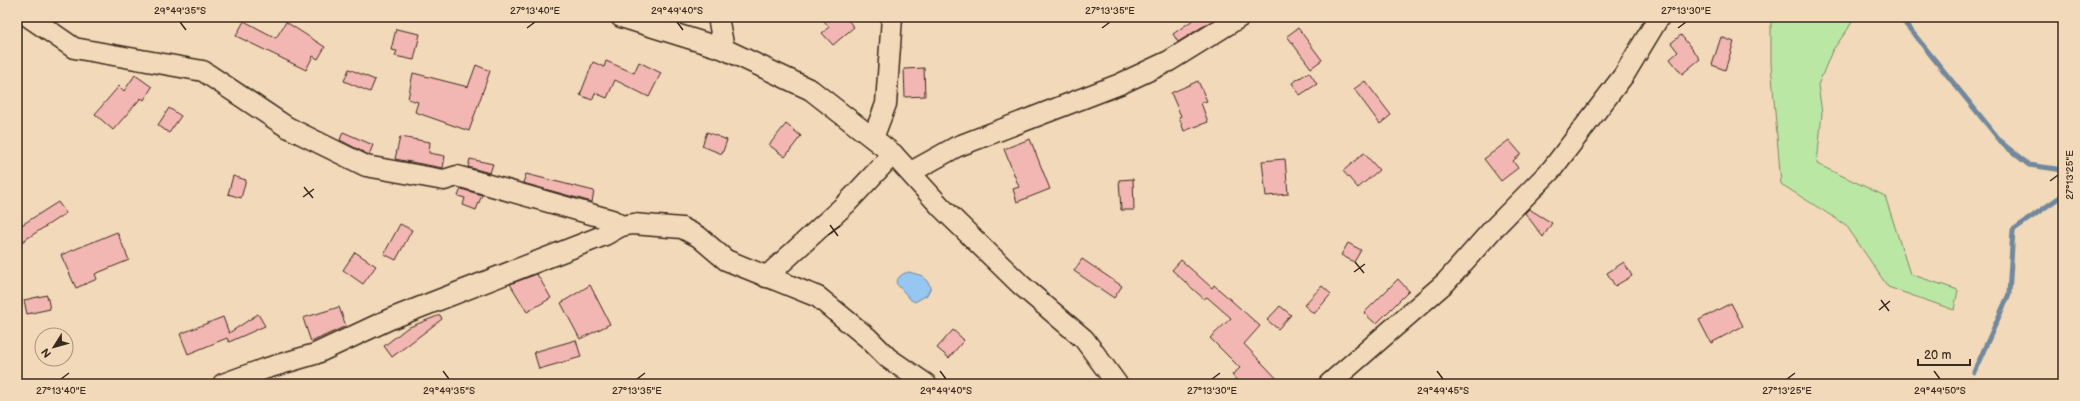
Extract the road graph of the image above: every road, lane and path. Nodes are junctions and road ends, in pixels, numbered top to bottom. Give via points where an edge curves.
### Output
1 (29, 17) edge
2 (621, 17) edge
3 (718, 17) edge
4 (892, 17) edge
5 (1240, 17) edge
6 (1659, 17) edge
7 (724, 49) junction
8 (873, 138) junction
9 (893, 154) junction
10 (911, 172) junction
11 (621, 226) junction
12 (766, 277) junction
13 (223, 384) edge
14 (926, 384) edge
15 (1117, 384) edge
16 (1329, 384) edge

1 - 11 street via 74,48 203,71 287,127 366,166 444,180 457,176 612,220
2 - 7 street
3 - 7 street
4 - 8 street via 886,104
5 - 10 street via 1169,61 1127,81 956,147
6 - 16 street via 1624,75 1552,169 1446,282
7 - 8 street via 812,90
8 - 9 street
9 - 10 street
9 - 12 street via 847,203
10 - 15 street via 942,207 1021,285 1084,339
11 - 12 street via 633,224 682,228 699,237 726,260
11 - 13 street via 605,235 390,319 315,354
12 - 14 street via 818,297 888,358

